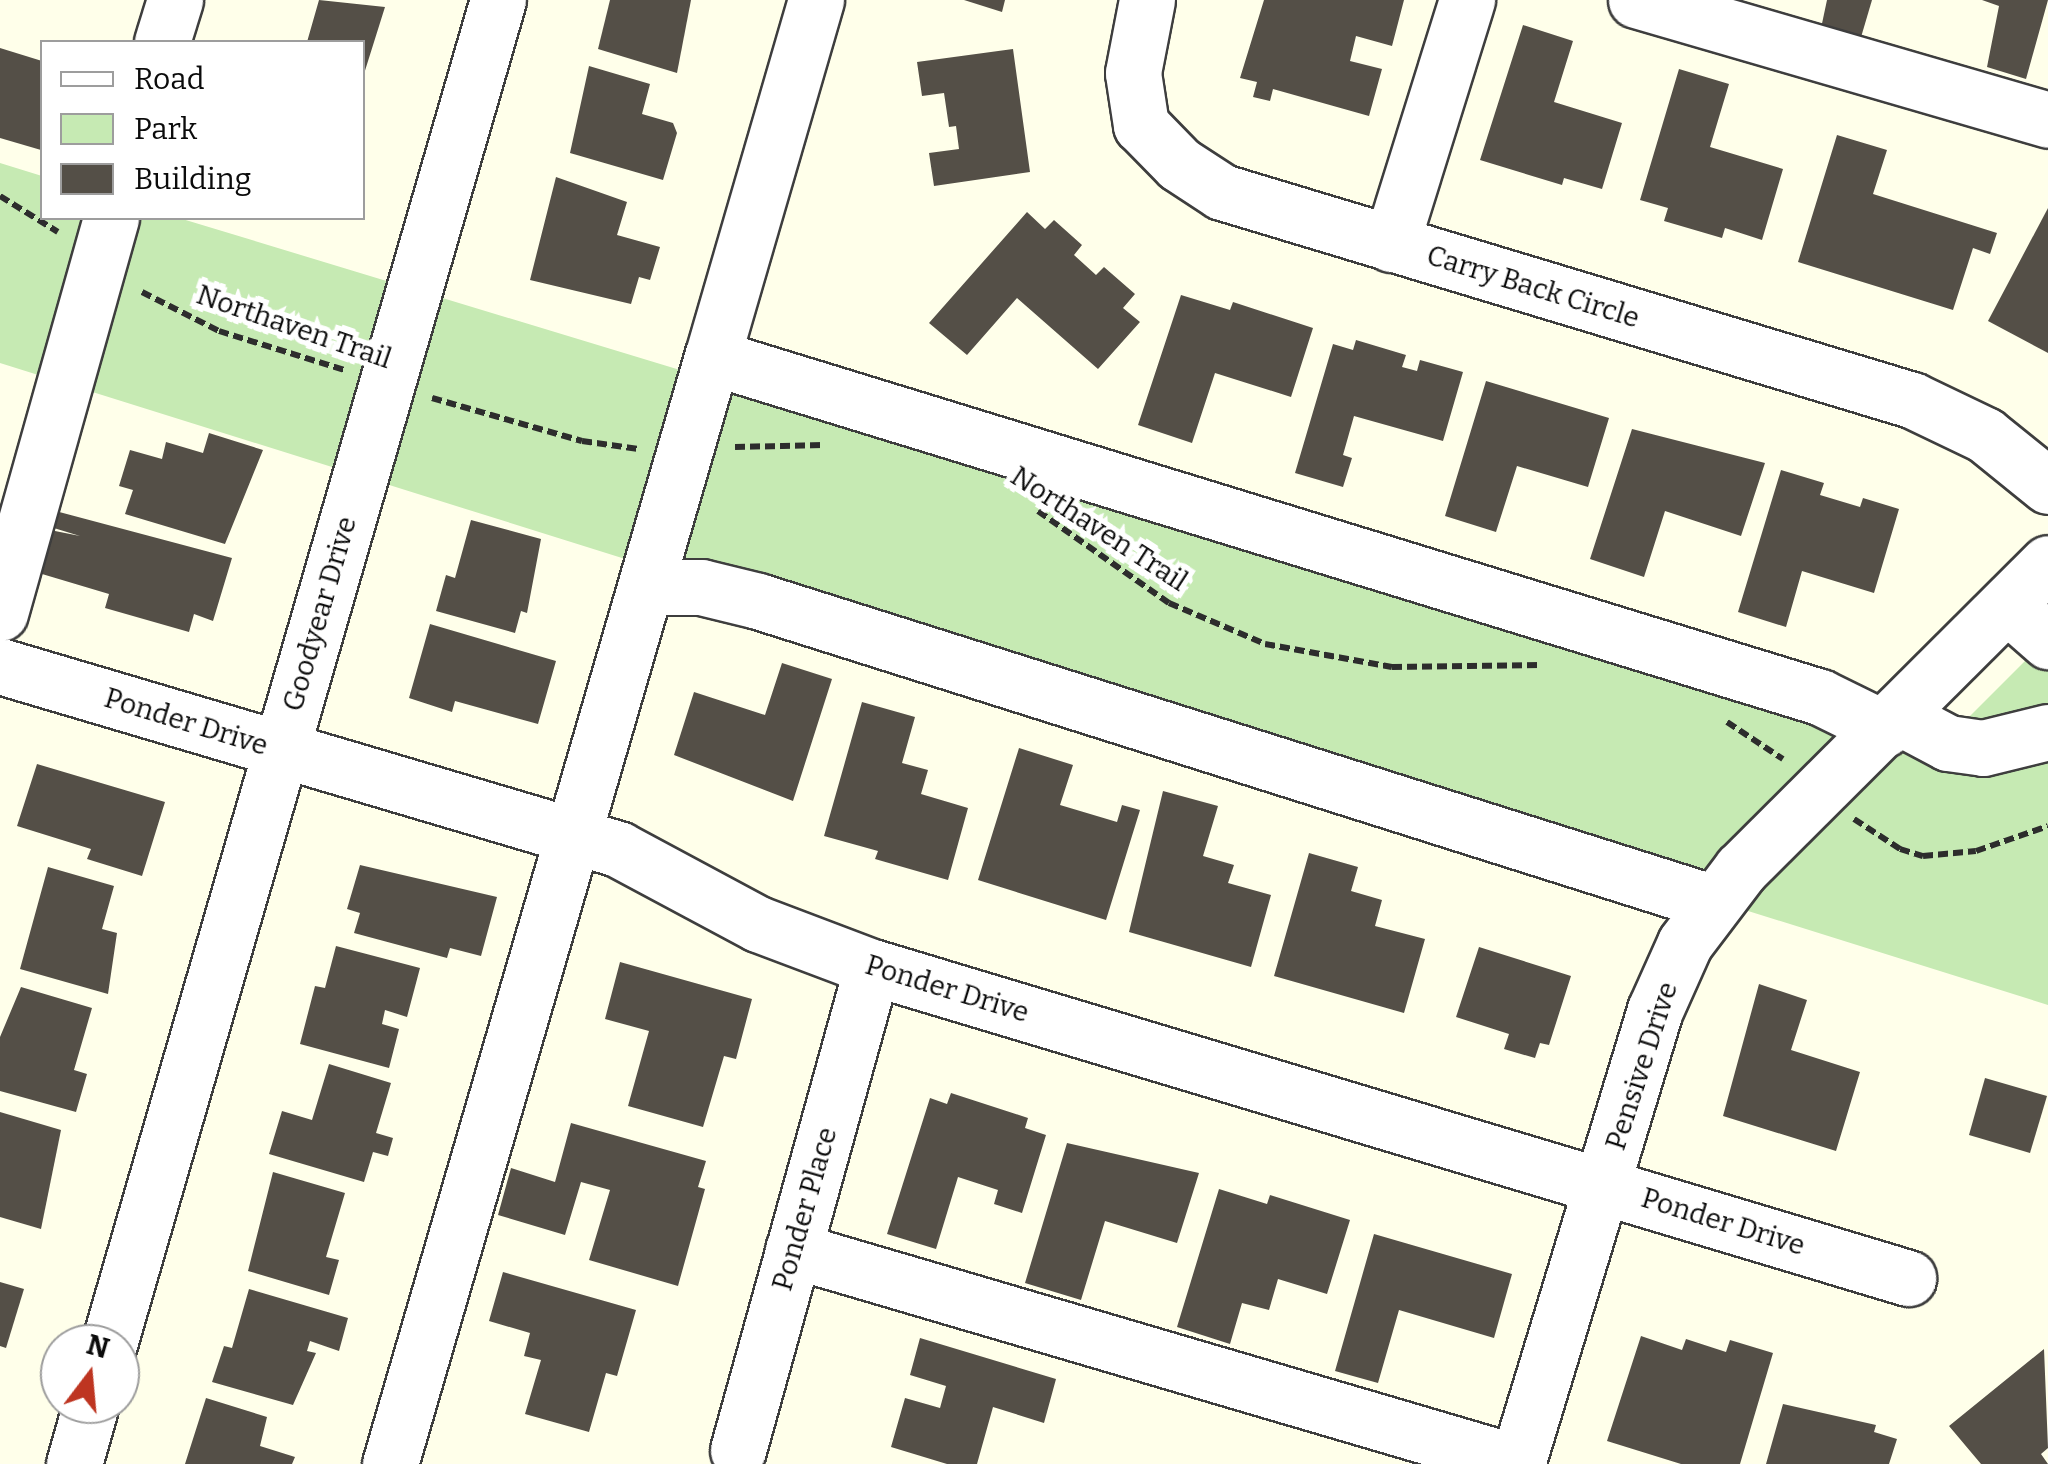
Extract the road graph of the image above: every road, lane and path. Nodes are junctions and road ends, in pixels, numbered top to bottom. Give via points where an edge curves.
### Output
1 (174, 0) edge
2 (498, 0) edge
3 (816, 0) edge
4 (1147, 0) edge
5 (1467, 0) edge
6 (1636, 0) edge
7 (163, 40) edge
8 (2048, 120) edge
9 (0, 196) edge
10 (40, 213) edge
11 (57, 220) edge
12 (104, 240) edge
13 (1391, 244) junction
14 (712, 357) junction
15 (387, 383) junction
16 (832, 446) dead end
17 (683, 450) junction
18 (2048, 486) edge
19 (1024, 503) dead end
20 (2048, 563) edge
21 (646, 587) junction
22 (2007, 605) junction
23 (0, 613) edge
24 (2048, 641) edge
25 (1547, 665) dead end
26 (0, 666) edge
27 (1714, 714) dead end
28 (1892, 723) junction
29 (2048, 732) edge
30 (280, 750) junction
31 (1822, 792) junction
32 (2048, 826) edge
33 (570, 835) junction
34 (1711, 902) junction
35 (872, 967) junction
36 (1604, 1185) junction
37 (793, 1250) junction
38 (1908, 1278) dead end
39 (115, 1324) edge
40 (86, 1424) edge
41 (738, 1450) dead end
42 (74, 1464) edge
43 (390, 1464) edge
44 (1518, 1464) edge

1 - 7 street
2 - 15 street, Goodyear Drive
3 - 14 street
4 - 13 street, Carry Back Circle via 1132,73 1141,125 1180,164 1222,192
5 - 13 street
6 - 8 street
9 - 10 path, Northaven Trail
11 - 12 path, Northaven Trail
12 - 15 path, Northaven Trail via 155,301 219,331
12 - 23 street
13 - 18 street, Carry Back Circle via 1912,400 1985,435
14 - 17 street
14 - 28 street
15 - 17 path, Northaven Trail via 582,441
15 - 30 street, Goodyear Drive
16 - 17 path, Northaven Trail
17 - 21 street
19 - 25 path, Northaven Trail via 1168,603 1264,644 1392,667
20 - 22 street, Pensive Drive
21 - 33 street
21 - 34 street via 701,587 758,601
22 - 24 street
22 - 28 street, Pensive Drive
26 - 30 street, Ponder Drive
27 - 31 path
28 - 29 street via 1983,748
28 - 31 street, Pensive Drive
30 - 33 street, Ponder Drive
30 - 39 street, Goodyear Drive
31 - 32 path via 1870,833 1923,856 1976,851
31 - 34 street, Pensive Drive
33 - 35 street, Ponder Drive via 658,865 758,924
33 - 43 street
34 - 36 street, Pensive Drive via 1655,1010
35 - 36 street, Ponder Drive
35 - 37 street, Ponder Place
36 - 38 street, Ponder Drive
36 - 44 street, Pensive Drive
37 - 41 street, Ponder Place
37 - 44 street
40 - 42 street

